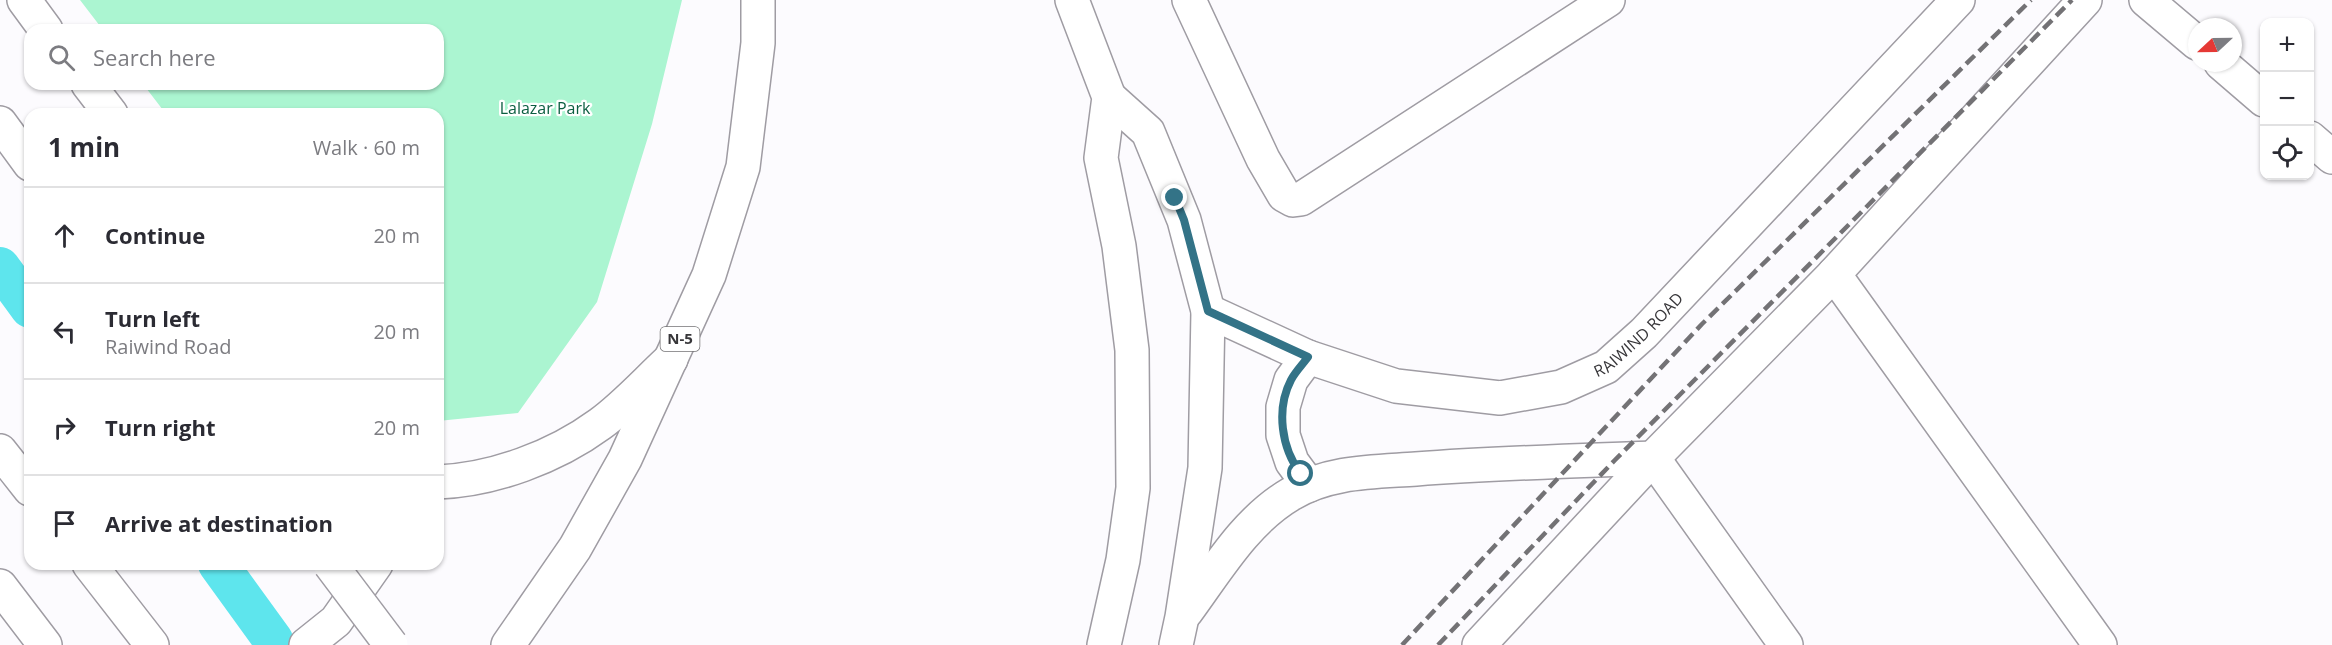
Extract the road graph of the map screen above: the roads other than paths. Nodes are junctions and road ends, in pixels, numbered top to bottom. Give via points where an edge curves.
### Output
1 (24, 0) edge
2 (758, 0) edge
3 (1072, 0) edge
4 (1189, 0) edge
5 (1608, 0) edge
6 (1958, 0) edge
7 (2085, 0) edge
8 (2146, 0) edge
9 (42, 24) edge
10 (2188, 35) edge
11 (2232, 72) edge
12 (93, 90) edge
13 (2260, 96) edge
14 (1109, 97) junction
15 (106, 108) edge
16 (0, 123) edge
17 (2314, 141) edge
18 (24, 156) edge
19 (2332, 157) edge
20 (1834, 274) junction
21 (1208, 311) junction
22 (1308, 357) junction
23 (671, 359) junction
24 (0, 451) edge
25 (1653, 458) junction
26 (24, 481) edge
27 (444, 482) edge
28 (1310, 485) junction
29 (94, 570) edge
30 (335, 570) edge
31 (372, 570) edge
32 (0, 586) edge
33 (1179, 631) edge
34 (45, 645) edge
35 (152, 645) edge
36 (306, 645) edge
37 (391, 645) edge
38 (508, 645) edge
39 (1104, 645) edge
40 (1479, 645) edge
41 (1786, 645) edge
42 (2100, 645) edge

1 - 9 main road
2 - 23 main road, N-5 via 758,43 742,167 709,275
3 - 14 main road
4 - 5 main road via 1263,159 1284,195 1293,200 1301,199
6 - 22 main road, RAIWIND ROAD via 1644,333 1605,367 1562,387 1500,398 1396,386
7 - 20 main road
8 - 10 main road
11 - 13 main road
12 - 15 main road
14 - 21 main road via 1148,132 1184,220
14 - 39 main road via 1101,158 1119,246 1132,350 1133,488 1123,560
16 - 18 main road
17 - 19 main road
20 - 25 main road
20 - 42 main road
21 - 22 main road, RAIWIND ROAD
21 - 33 main road via 1205,468
22 - 28 main road via 1291,380 1283,407 1283,435 1292,462
23 - 27 main road via 601,423 569,444 520,465
23 - 38 main road, N-5 via 625,459 575,548
24 - 26 main road
25 - 28 main road via 1340,475
25 - 40 main road
25 - 41 main road
28 - 33 main road via 1253,523
29 - 35 main road
30 - 37 main road, bridge
31 - 36 main road via 336,621
32 - 34 main road

